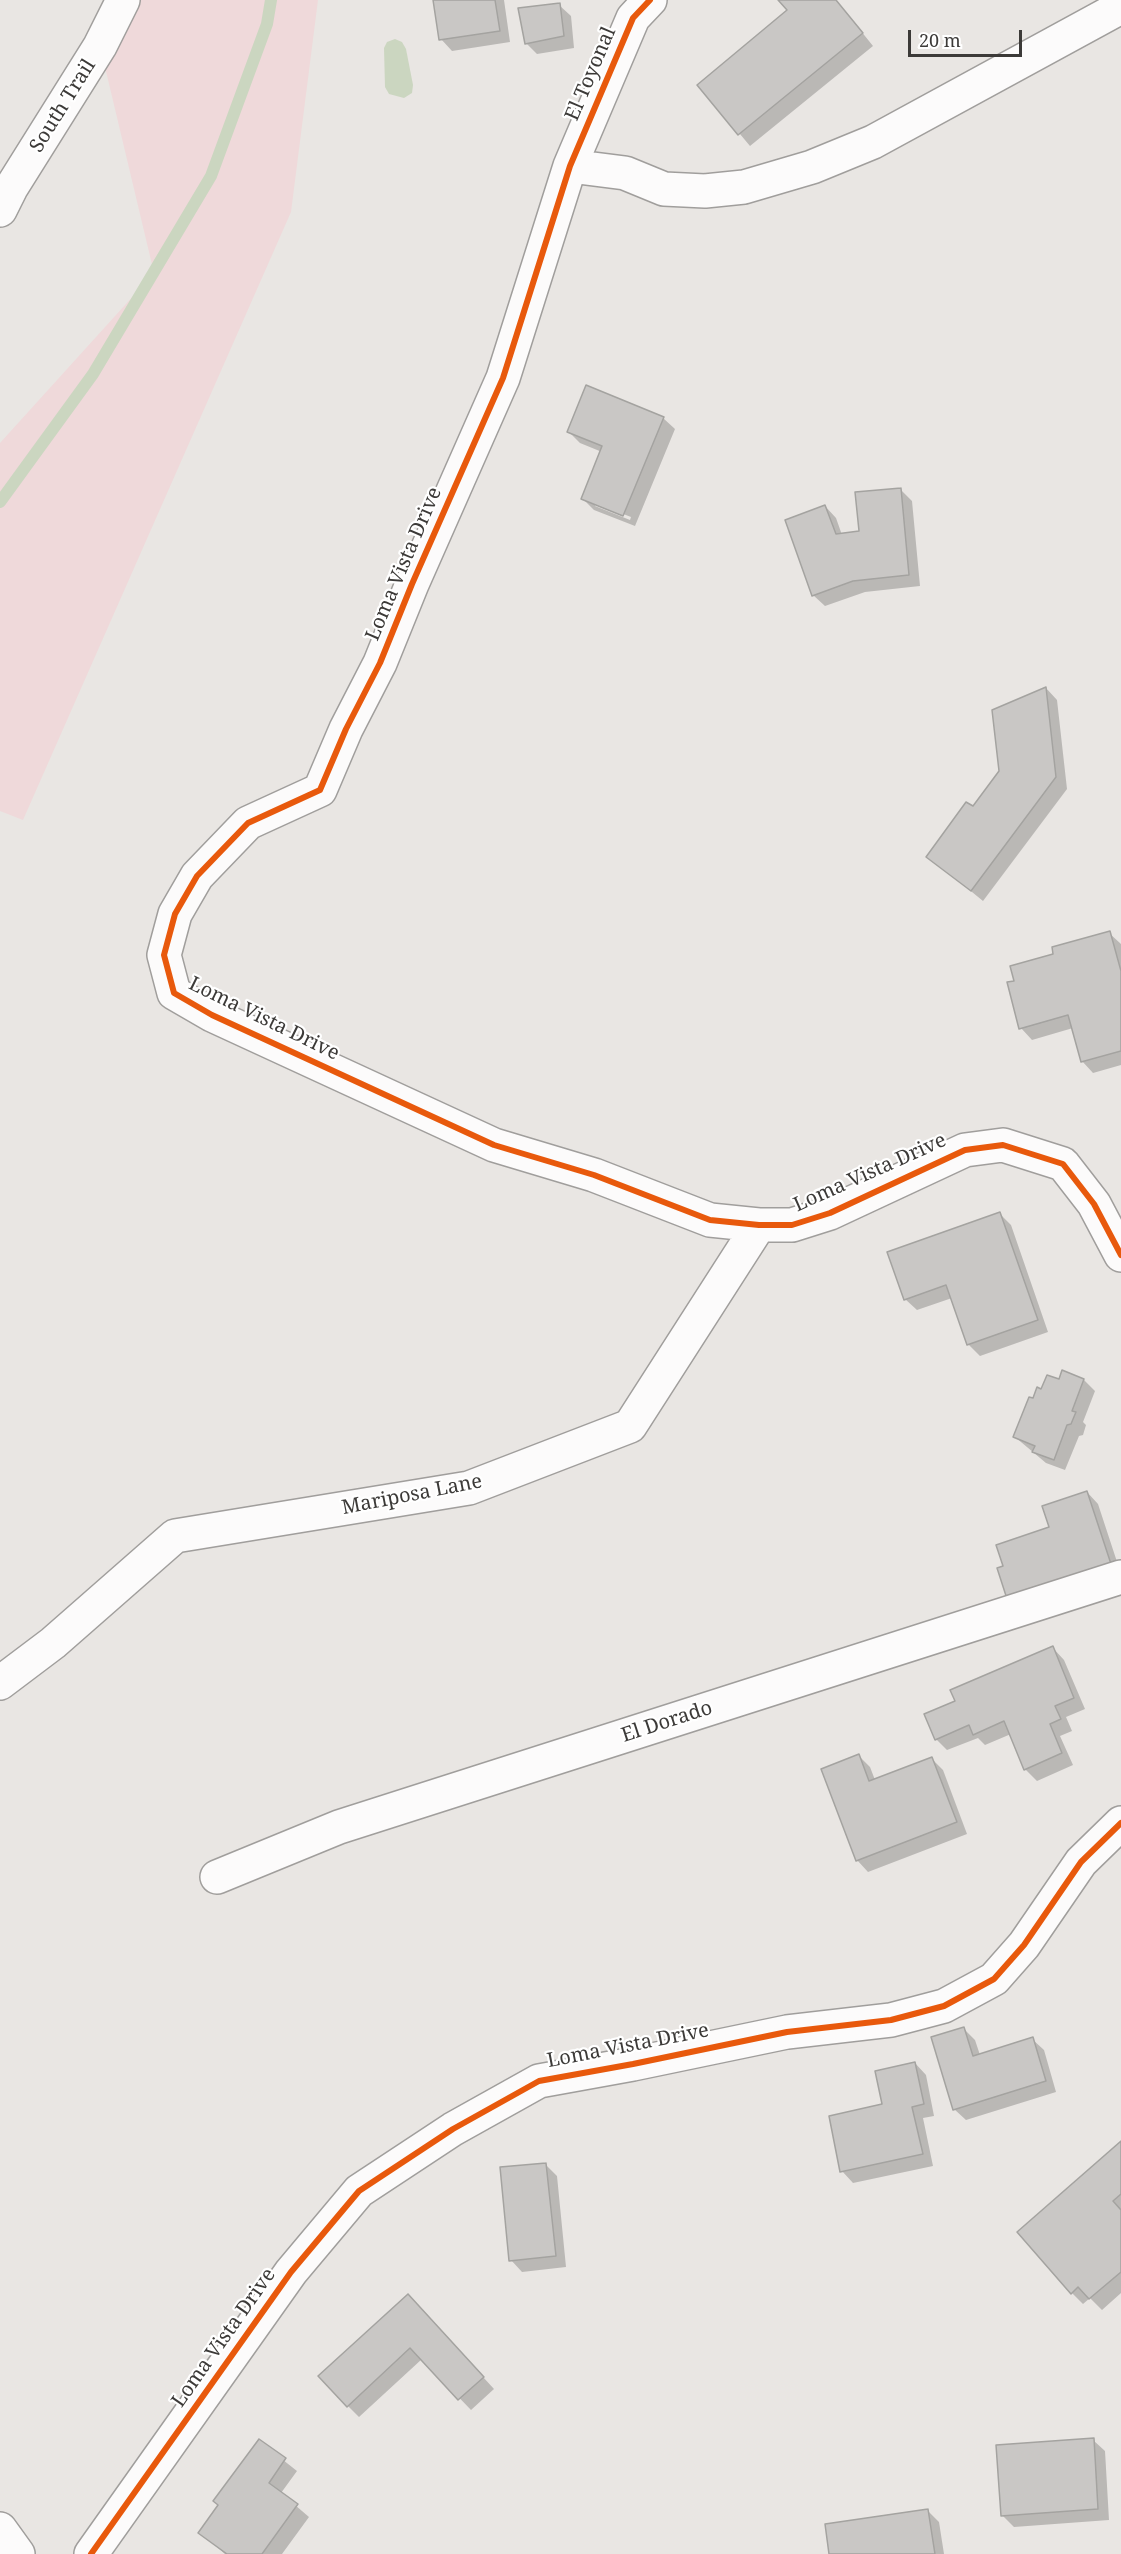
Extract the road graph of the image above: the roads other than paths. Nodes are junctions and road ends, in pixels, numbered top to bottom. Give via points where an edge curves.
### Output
1 (123, 0) edge
2 (632, 5) edge
3 (1121, 7) edge
4 (570, 166) junction
5 (0, 210) edge
6 (759, 1225) junction
7 (1121, 1255) edge
8 (1121, 1577) edge
9 (0, 1683) edge
10 (1121, 1823) edge
11 (217, 1877) dead end
12 (0, 2529) edge
13 (18, 2554) edge
14 (91, 2554) edge

1 - 5 street, South Trail via 100,46
2 - 4 street, El Toyonal
3 - 4 street via 873,142 812,167 744,187 705,191 664,189 626,172
4 - 6 street, Loma Vista Drive via 503,378 380,663 320,790 248,823 204,868 175,914 164,955 174,993 203,1010 494,1145 594,1175 710,1220
6 - 7 street, Loma Vista Drive via 792,1225 831,1213 965,1150 1003,1145 1063,1164 1094,1204
6 - 9 street, Mariposa Lane via 630,1426 469,1488 175,1536 53,1643
8 - 11 street, El Dorado via 339,1827
10 - 14 street, Loma Vista Drive via 1081,1862 1024,1945 994,1979 944,2006 891,2020 787,2032 539,2081 453,2129 359,2192 291,2272
12 - 13 street

